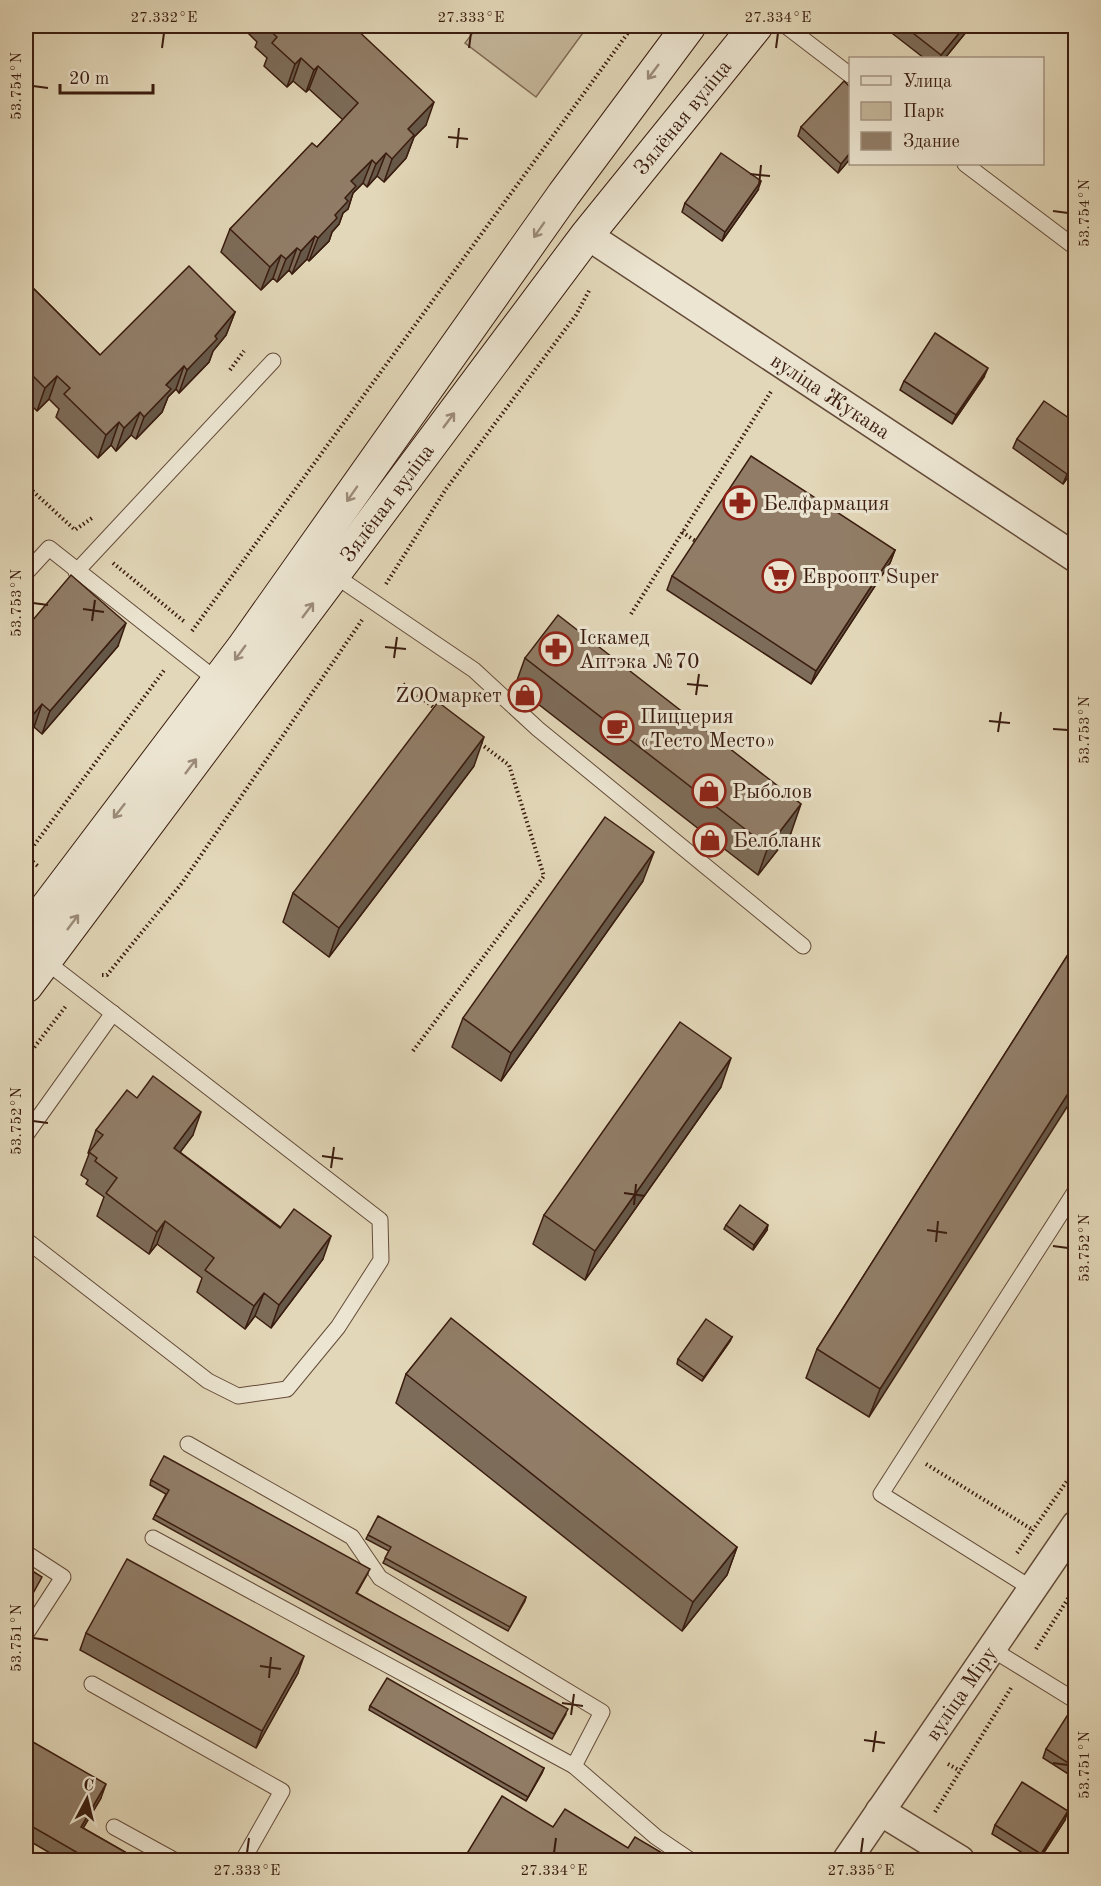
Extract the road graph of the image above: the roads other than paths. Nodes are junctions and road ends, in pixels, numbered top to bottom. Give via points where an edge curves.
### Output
1 (689, 26) edge
2 (756, 26) edge
3 (786, 26) edge
4 (849, 74) edge
5 (966, 165) edge
6 (596, 241) junction
7 (1076, 248) edge
8 (273, 361) dead end
9 (1076, 558) edge
10 (76, 572) junction
11 (26, 573) edge
12 (334, 575) junction
13 (230, 690) junction
14 (803, 946) dead end
15 (35, 947) edge
16 (26, 986) edge
17 (112, 1013) junction
18 (26, 1135) edge
19 (1076, 1190) edge
20 (26, 1240) edge
21 (188, 1444) dead end
22 (1076, 1524) edge
23 (153, 1538) dead end
24 (26, 1553) edge
25 (1031, 1588) junction
26 (26, 1634) edge
27 (990, 1648) junction
28 (92, 1684) dead end
29 (1076, 1701) edge
30 (574, 1766) junction
31 (880, 1812) junction
32 (114, 1827) dead end
33 (174, 1860) edge
34 (243, 1860) edge
35 (690, 1860) edge
36 (847, 1860) edge
37 (960, 1860) edge

1 -> 13 main road, Зялёная вуліца via 557,204
2 - 6 main road, Зялёная вуліца
3 - 4 lane
5 - 7 lane
6 - 9 street, вуліца Жукава
12 -> 6 main road, Зялёная вуліца
8 - 10 lane
10 - 11 lane via 49,548
10 - 13 lane
13 -> 12 main road, Зялёная вуліца
12 - 14 lane via 474,670 538,729
13 - 15 main road, Зялёная вуліца
15 - 16 main road, Зялёная вуліца
15 - 17 lane
17 - 18 lane
17 - 20 lane via 380,1220 381,1260 338,1327 287,1389 238,1396 208,1381
19 - 25 lane via 881,1494
21 - 30 lane via 352,1537 380,1578 602,1712
22 - 25 street, вуліца Міру
23 - 30 lane
24 - 26 lane via 63,1577
25 - 27 street, вуліца Міру
27 - 29 lane
27 - 31 street, вуліца Міру
28 - 34 lane via 282,1791
30 - 35 lane via 656,1837
31 - 36 street, вуліца Міру
31 - 37 street
32 - 33 lane

